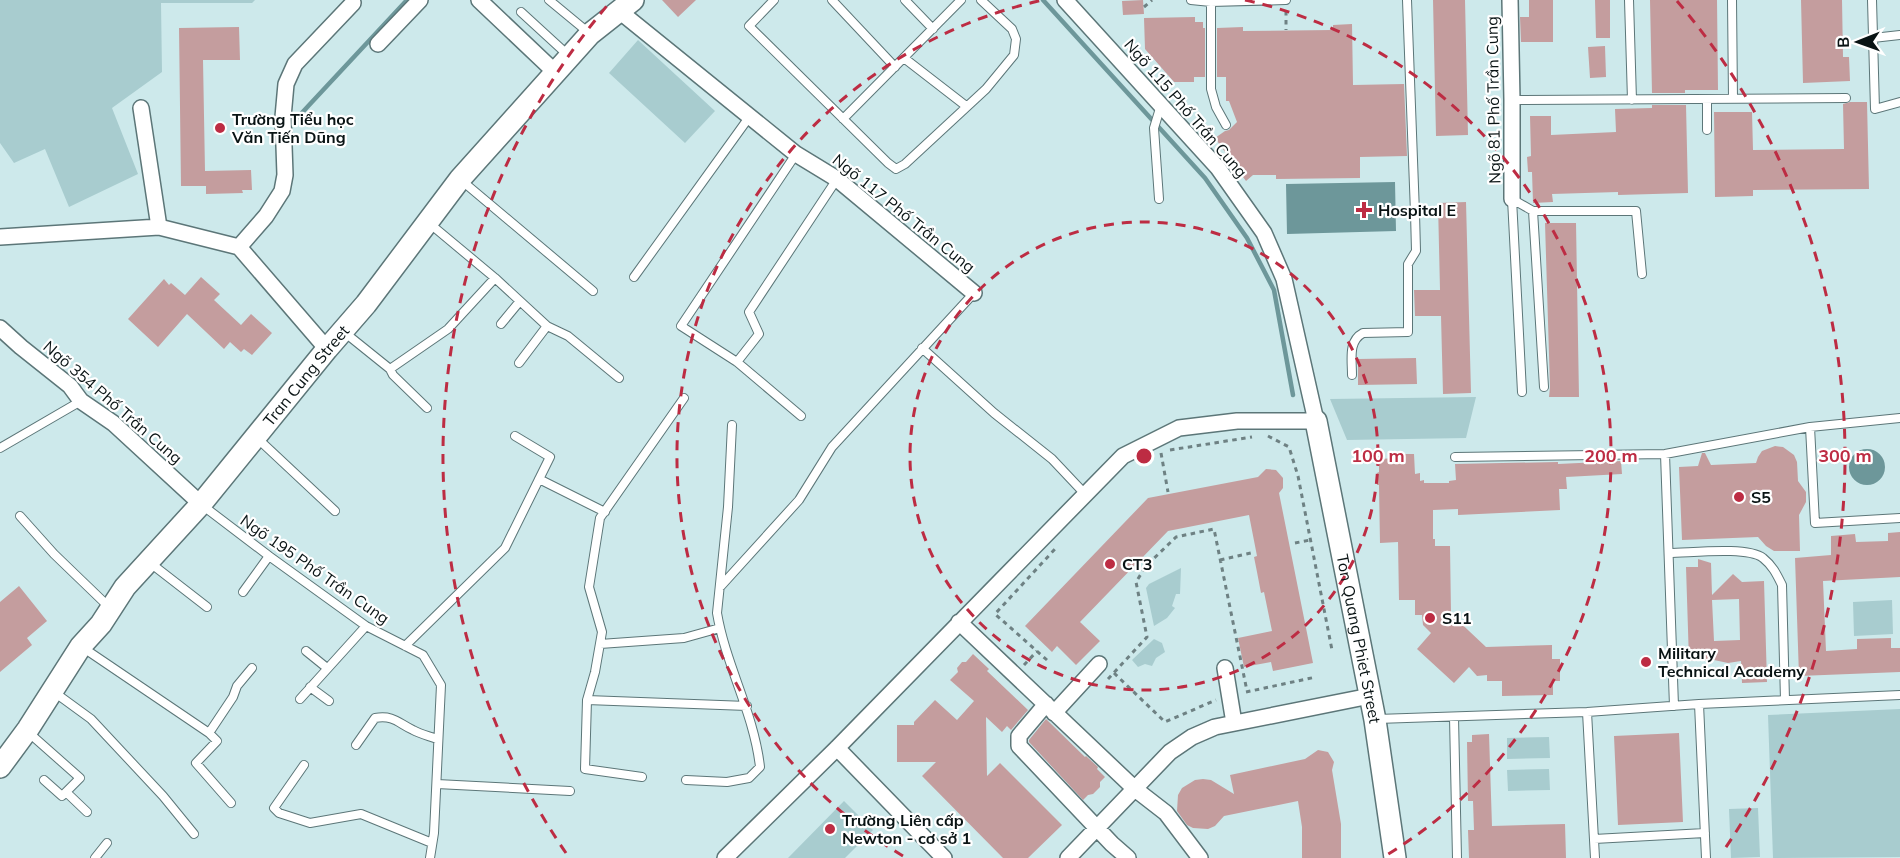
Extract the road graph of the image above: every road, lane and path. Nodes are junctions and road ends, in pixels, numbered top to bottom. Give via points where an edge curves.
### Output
1 (420, 0) edge
2 (479, 0) edge
3 (549, 0) edge
4 (774, 0) edge
5 (832, 0) edge
6 (905, 0) edge
7 (961, 0) edge
8 (981, 0) edge
9 (1065, 0) edge
10 (1152, 0) edge
11 (1191, 0) edge
12 (1286, 0) edge
13 (1407, 0) edge
14 (1509, 0) edge
15 (1629, 0) edge
16 (1732, 0) edge
17 (1872, 0) edge
18 (1212, 2) junction
19 (353, 3) dead end
20 (625, 5) edge
21 (1144, 7) dead end
22 (521, 12) dead end
23 (933, 28) junction
24 (1286, 30) dead end
25 (590, 34) junction
26 (1900, 35) edge
27 (1873, 38) junction
28 (378, 44) dead end
29 (904, 58) junction
30 (563, 65) junction
31 (895, 67) junction
32 (1846, 98) dead end
33 (1707, 99) junction
34 (1733, 99) junction
35 (1512, 100) junction
36 (1632, 100) junction
37 (1900, 102) edge
38 (966, 106) junction
39 (141, 108) dead end
40 (1159, 111) junction
41 (750, 117) junction
42 (843, 119) junction
43 (1226, 125) dead end
44 (1707, 130) dead end
45 (796, 154) junction
46 (460, 179) junction
47 (837, 179) junction
48 (1159, 199) dead end
49 (1512, 199) junction
50 (1533, 211) junction
51 (428, 222) junction
52 (159, 227) junction
53 (0, 237) edge
54 (238, 247) junction
55 (1642, 274) dead end
56 (634, 277) dead end
57 (495, 278) junction
58 (593, 291) dead end
59 (974, 293) joint
60 (520, 301) junction
61 (501, 324) dead end
62 (547, 326) junction
63 (0, 328) edge
64 (343, 331) junction
65 (922, 348) junction
66 (327, 349) junction
67 (737, 362) junction
68 (519, 363) dead end
69 (390, 369) junction
70 (1352, 375) dead end
71 (619, 378) dead end
72 (1544, 387) dead end
73 (1522, 392) dead end
74 (684, 398) dead end
75 (81, 401) junction
76 (427, 408) dead end
77 (801, 416) dead end
78 (1900, 418) edge
79 (1316, 421) junction
80 (732, 426) dead end
81 (1810, 427) junction
82 (1266, 435) dead end
83 (515, 436) dead end
84 (256, 437) junction
85 (1254, 437) dead end
86 (1160, 445) junction
87 (0, 448) edge
88 (1665, 454) junction
89 (1153, 457) dead end
90 (1455, 457) dead end
91 (539, 479) junction
92 (1168, 492) dead end
93 (1085, 494) junction
94 (201, 504) junction
95 (335, 511) dead end
96 (605, 512) junction
97 (20, 516) dead end
98 (1900, 518) edge
99 (1175, 532) dead end
100 (1176, 537) junction
101 (1311, 540) junction
102 (1295, 543) dead end
103 (1058, 547) dead end
104 (1251, 553) dead end
105 (1669, 553) junction
106 (269, 556) junction
107 (1220, 560) junction
108 (148, 561) junction
109 (721, 586) junction
110 (243, 592) dead end
111 (207, 607) dead end
112 (111, 609) junction
113 (959, 622) junction
114 (366, 626) junction
115 (720, 628) junction
116 (600, 644) junction
117 (81, 646) junction
118 (405, 646) junction
119 (1332, 650) dead end
120 (306, 651) dead end
121 (1047, 660) dead end
122 (1099, 664) dead end
123 (252, 668) dead end
124 (327, 668) junction
125 (1226, 668) dead end
126 (1316, 677) dead end
127 (310, 687) junction
128 (52, 691) junction
129 (1247, 692) junction
130 (1230, 695) junction
131 (1900, 695) edge
132 (1370, 696) junction
133 (300, 699) dead end
134 (587, 700) junction
135 (1785, 700) junction
136 (329, 701) dead end
137 (1699, 704) junction
138 (747, 706) junction
139 (1674, 706) junction
140 (1050, 708) junction
141 (1587, 712) junction
142 (1454, 717) junction
143 (1375, 720) junction
144 (1234, 723) junction
145 (27, 731) junction
146 (209, 733) junction
147 (437, 739) junction
148 (356, 745) dead end
149 (837, 748) junction
150 (304, 765) dead end
151 (0, 767) edge
152 (642, 777) dead end
153 (44, 780) dead end
154 (686, 780) dead end
155 (436, 784) junction
156 (1135, 789) junction
157 (570, 791) dead end
158 (66, 792) junction
159 (231, 803) dead end
160 (87, 812) dead end
161 (1097, 827) junction
162 (1705, 833) junction
163 (194, 834) dead end
164 (1594, 839) junction
165 (107, 843) dead end
166 (432, 843) junction
167 (94, 858) edge
168 (430, 858) edge
169 (725, 858) edge
170 (944, 858) edge
171 (1068, 858) edge
172 (1128, 858) edge
173 (1200, 858) edge
174 (1395, 858) edge
175 (1457, 858) edge
176 (1595, 858) edge
177 (1706, 858) edge

1 - 28 street
2 - 30 street
3 - 25 lane
4 - 42 lane via 749,26
5 - 31 lane
6 - 23 lane
7 - 23 lane
8 - 38 lane via 1012,29 1016,39 1014,55
9 - 40 street, Ngõ 115 Phố Trần Cung
10 - 21 path
11 - 18 lane
12 - 18 lane
12 - 24 path
13 - 70 lane via 1416,232 1416,251 1408,264 1408,332 1357,336 1352,344
14 - 35 street, Ngõ 81 Phố Trần Cung
15 - 36 lane
16 - 34 lane
17 - 27 lane
18 - 43 lane via 1211,89
19 - 54 street via 295,64 286,84 282,191
20 - 25 main road, Tran Cung Street
20 - 41 street, Ngõ 117 Phố Trần Cung
22 - 30 lane
23 - 29 lane
25 - 30 main road, Tran Cung Street
26 - 27 lane
27 - 37 lane via 1875,109
29 - 31 lane
29 - 38 lane
30 - 46 main road, Tran Cung Street
31 - 42 lane
32 - 34 lane
33 - 34 lane
33 - 36 lane
33 - 44 lane
35 - 36 lane
35 - 49 street, Ngõ 81 Phố Trần Cung
38 - 42 lane via 896,169
39 - 52 street
40 - 48 lane via 1154,128
40 - 79 street, Ngõ 115 Phố Trần Cung via 1218,168 1264,233 1284,279
41 - 45 street, Ngõ 117 Phố Trần Cung
41 - 56 lane
45 - 47 street, Ngõ 117 Phố Trần Cung
45 - 67 lane via 681,326
46 - 51 main road, Tran Cung Street
46 - 58 lane
47 - 59 street, Ngõ 117 Phố Trần Cung
47 - 67 lane via 749,312 759,334
49 - 50 lane
49 - 73 lane
50 - 55 lane via 1636,211
50 - 72 lane
51 - 57 lane
51 - 64 main road, Tran Cung Street
52 - 53 street
52 - 54 street
54 - 66 street
57 - 60 lane
57 - 69 lane via 448,329
59 - 65 lane, Ngõ 117 Phố Trần Cung
60 - 61 lane
60 - 62 lane
62 - 68 lane
62 - 71 lane via 568,336
63 - 75 street, Ngõ 354 Phố Trần Cung via 70,386
64 - 66 main road, Tran Cung Street
64 - 69 lane
65 - 93 lane via 1052,459
65 - 109 lane, Ngõ 117 Phố Trần Cung via 832,447 799,500
66 - 84 main road, Tran Cung Street
67 - 77 lane
69 - 76 lane
74 - 96 lane
75 - 87 lane
75 - 94 street, Ngõ 354 Phố Trần Cung via 113,423
78 - 81 lane
79 - 86 street via 1237,421 1179,428
79 - 132 main road, Ton Quang Phiet Street
80 - 109 lane
81 - 88 lane
81 - 98 lane via 1815,523
82 - 101 path via 1289,447
83 - 91 lane via 550,457
84 - 94 main road, Tran Cung Street
84 - 95 lane
85 - 86 path
86 - 89 path
86 - 92 path
86 - 93 street via 1123,456
88 - 90 lane
88 - 105 lane
91 - 96 lane
91 - 118 lane via 505,548
93 - 113 street
94 - 106 lane, Ngõ 195 Phố Trần Cung
94 - 108 main road, Tran Cung Street
96 - 116 lane via 600,518 589,587 602,632
97 - 112 lane
99 - 100 path
100 - 107 path via 1214,529
100 - 130 path via 1146,566 1137,582 1147,637 1113,673 1165,722
101 - 102 path
101 - 119 path
103 - 121 path via 995,614
104 - 107 path
105 - 135 lane via 1745,551 1762,557 1774,569 1782,585
105 - 139 lane
106 - 110 lane
106 - 114 lane, Ngõ 195 Phố Trần Cung
107 - 129 path
108 - 111 lane
108 - 112 main road, Tran Cung Street
109 - 115 lane via 717,613
112 - 117 main road, Tran Cung Street
113 - 140 street
113 - 149 street
114 - 118 lane, Ngõ 195 Phố Trần Cung
114 - 124 lane
115 - 116 lane via 684,638
115 - 138 lane
116 - 134 lane
117 - 128 main road, Tran Cung Street
117 - 146 lane
118 - 147 lane, Ngõ 195 Phố Trần Cung via 423,655 441,685
120 - 124 lane
122 - 140 street
123 - 146 lane
124 - 127 lane
125 - 130 street
126 - 129 path
127 - 133 lane
127 - 136 lane
128 - 145 main road, Tran Cung Street
128 - 163 lane via 90,719
129 - 130 path
130 - 144 street
131 - 135 lane
132 - 143 main road, Ton Quang Phiet Street
132 - 144 street
134 - 138 lane
134 - 152 lane via 585,769
135 - 137 lane
137 - 139 lane
137 - 162 lane
138 - 154 lane via 760,767 749,778 727,782
139 - 141 lane
140 - 156 street
140 - 161 street via 1019,736 1019,746
141 - 142 lane
141 - 164 lane
142 - 143 lane
142 - 175 lane
143 - 174 main road, Ton Quang Phiet Street
144 - 156 street via 1215,727 1170,752
145 - 151 main road, Tran Cung Street
145 - 158 lane via 80,778
146 - 159 lane via 217,741 196,763
147 - 148 lane via 386,716 375,718
147 - 155 lane, Ngõ 195 Phố Trần Cung
149 - 169 street
149 - 170 street
150 - 166 lane via 274,808 279,813 310,823 361,814
153 - 158 lane via 62,796
155 - 157 lane
155 - 166 lane, Ngõ 195 Phố Trần Cung
156 - 161 street
156 - 173 street via 1166,813
158 - 160 lane
161 - 171 street
161 - 172 street
162 - 164 lane
162 - 177 lane
164 - 176 lane
165 - 167 lane
166 - 168 lane, Ngõ 195 Phố Trần Cung

